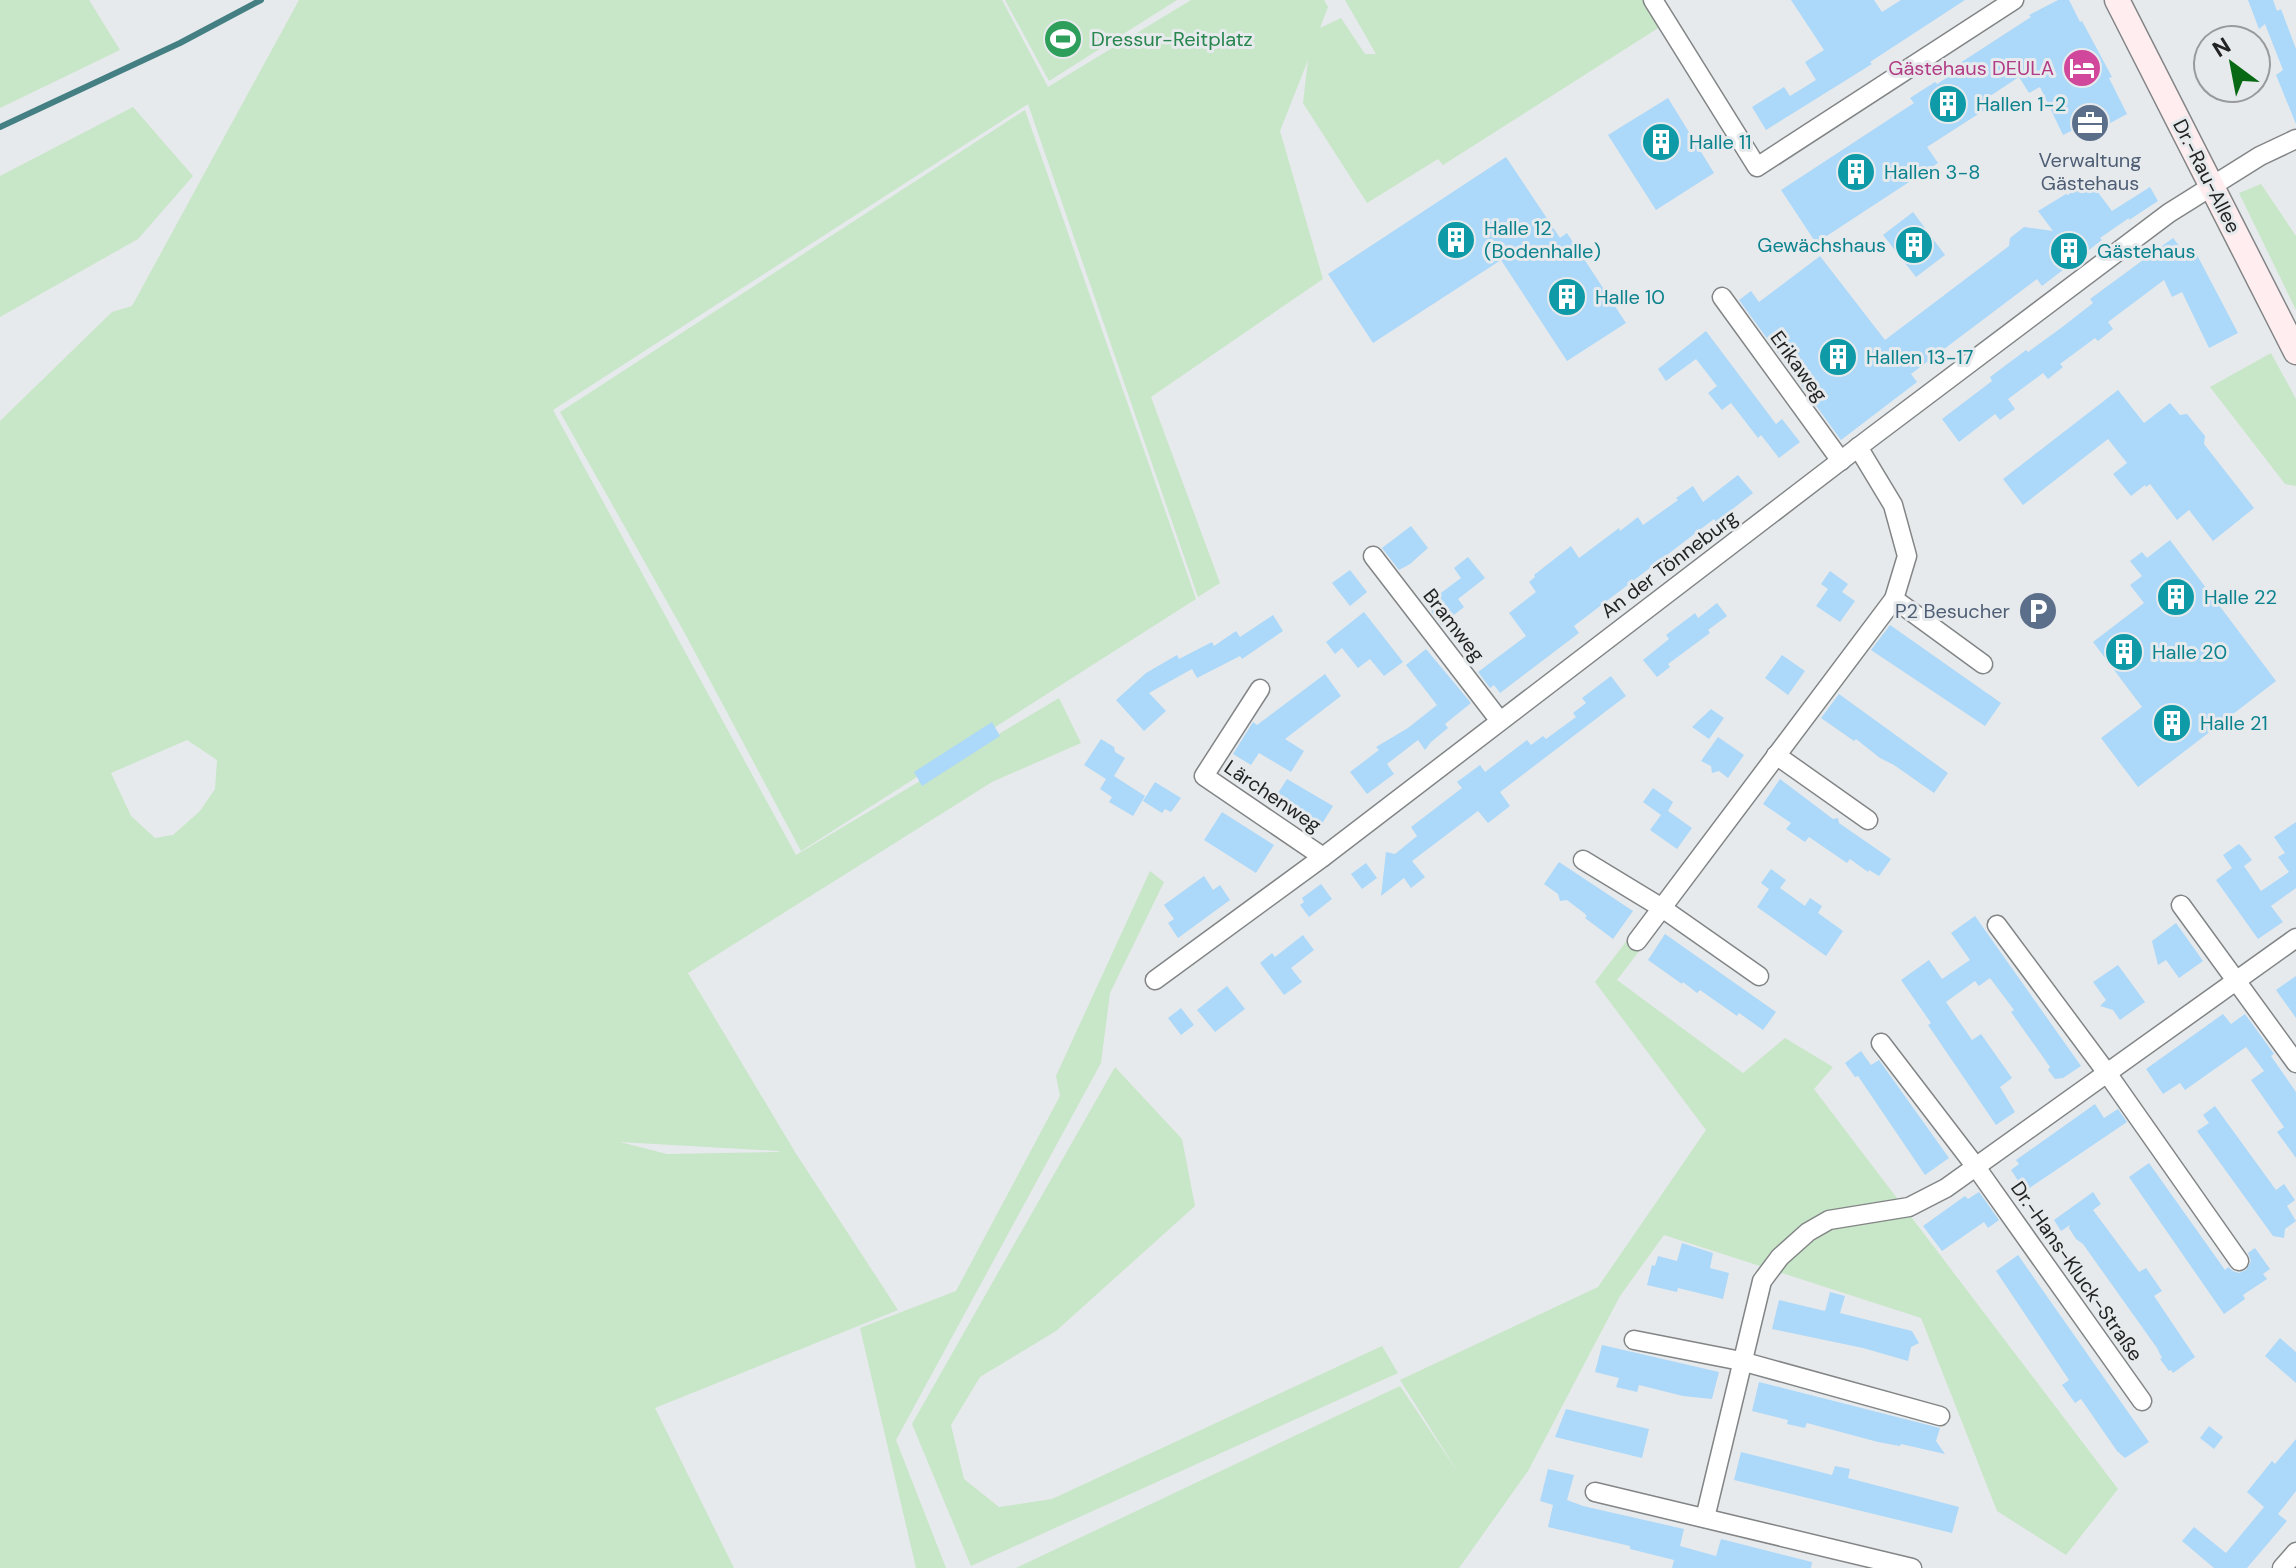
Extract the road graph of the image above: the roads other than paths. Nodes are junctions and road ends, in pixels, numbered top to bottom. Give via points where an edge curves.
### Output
1 (1653, 0) edge
2 (2014, 0) edge
3 (2117, 0) edge
4 (2296, 139) edge
5 (2212, 186) junction
6 (1722, 297) dead end
7 (2296, 352) edge
8 (1858, 447) junction
9 (1841, 461) junction
10 (1373, 556) dead end
11 (1894, 599) junction
12 (1983, 664) dead end
13 (1260, 689) dead end
14 (1500, 721) junction
15 (1776, 755) junction
16 (1868, 820) dead end
17 (1323, 857) junction
18 (1583, 860) dead end
19 (2181, 905) dead end
20 (1662, 908) junction
21 (1997, 925) dead end
22 (2296, 938) edge
23 (1637, 941) dead end
24 (1759, 976) dead end
25 (1155, 980) dead end
26 (2238, 980) junction
27 (1881, 1043) dead end
28 (2296, 1063) edge
29 (2107, 1073) junction
30 (1976, 1167) junction
31 (2239, 1261) dead end
32 (1634, 1340) dead end
33 (1741, 1361) junction
34 (2142, 1401) dead end
35 (1940, 1416) dead end
36 (1595, 1492) dead end
37 (1705, 1518) junction
38 (2296, 1552) edge
39 (1912, 1568) edge
40 (2282, 1568) edge

1 - 2 street via 1757,167
3 - 5 street, Dr.-Rau-Allee
4 - 5 street, An der Tönneburg
5 - 7 street, Dr.-Rau-Allee
5 - 8 street, An der Tönneburg
6 - 9 street, Erikaweg
8 - 9 street, An der Tönneburg
8 - 11 street via 1893,505 1907,556
9 - 14 street, An der Tönneburg
10 - 14 street, Bramweg
11 - 12 street
11 - 15 street
13 - 17 street, Lärchenweg via 1204,776
14 - 17 street, An der Tönneburg
15 - 16 street
15 - 20 street
17 - 25 street, An der Tönneburg
18 - 20 street
19 - 26 street
20 - 23 street
20 - 24 street
21 - 29 street
22 - 26 street
26 - 28 street
26 - 29 street
27 - 30 street, Dr.-Hans-Kluck-Straße
29 - 30 street
29 - 31 street
30 - 33 street via 1909,1207 1829,1220 1808,1232 1762,1281
30 - 34 street, Dr.-Hans-Kluck-Straße
32 - 33 street
33 - 35 street
33 - 37 street
36 - 37 street
37 - 39 street
38 - 40 street

